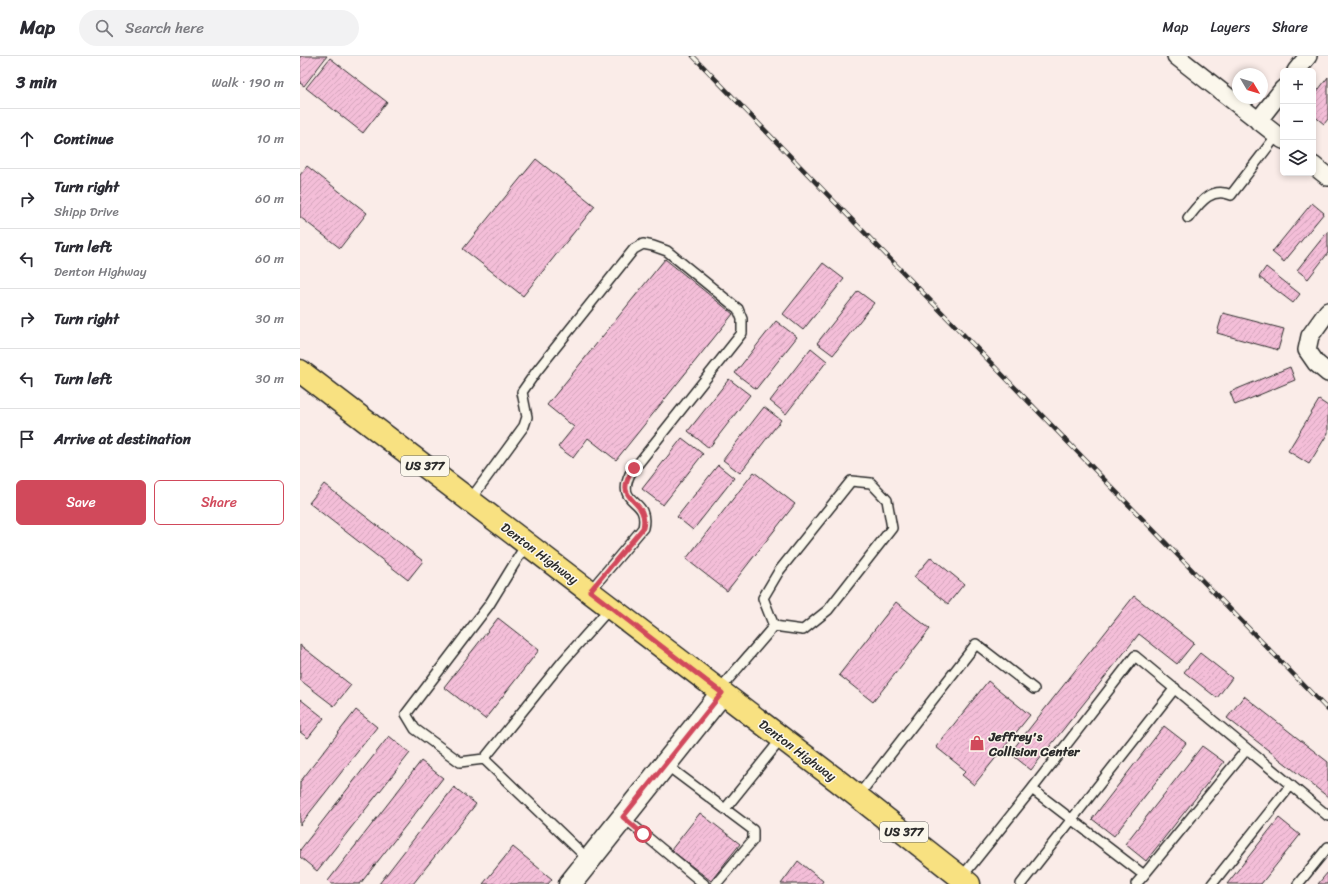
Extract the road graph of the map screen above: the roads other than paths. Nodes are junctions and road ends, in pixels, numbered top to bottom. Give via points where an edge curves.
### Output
1 (1176, 56) edge
2 (1308, 56) edge
3 (1298, 68) edge
4 (1280, 93) edge
5 (1258, 121) junction
6 (1280, 138) edge
7 (1316, 167) edge
8 (1328, 177) edge
9 (1188, 218) dead end
10 (1328, 311) edge
11 (300, 371) edge
12 (1328, 373) edge
13 (470, 500) junction
14 (527, 543) junction
15 (590, 591) junction
16 (611, 607) junction
17 (774, 626) junction
18 (1175, 688) junction
19 (1034, 689) dead end
20 (720, 692) junction
21 (782, 738) junction
22 (1247, 749) junction
23 (484, 759) junction
24 (665, 764) junction
25 (1291, 785) junction
26 (1032, 789) junction
27 (858, 796) junction
28 (725, 809) junction
29 (1328, 816) edge
30 (623, 817) junction
31 (1072, 820) junction
32 (1328, 847) edge
33 (589, 860) junction
34 (1144, 875) junction
35 (965, 881) edge
36 (570, 884) edge
37 (704, 884) edge
38 (716, 884) edge
39 (1021, 884) edge
40 (1136, 884) edge
41 (1212, 884) edge
42 (1298, 884) edge

1 - 5 street
2 - 3 street
4 - 5 street
5 - 6 street
6 - 9 lane via 1231,195 1225,192 1205,197
7 - 8 street
10 - 12 street via 1310,336 1307,350 1316,363
11 - 13 main road, Denton Highway / US 377
13 - 14 main road, Denton Highway / US 377
13 - 15 lane via 524,426 527,417 522,392 634,249 642,244 667,251 738,309 742,319 742,333 630,474 626,484 627,495 643,511 643,528
14 - 15 main road, Denton Highway / US 377
14 - 23 lane via 489,605 406,714 415,728 460,762
15 - 16 main road, Denton Highway / US 377
16 - 20 main road, Denton Highway / US 377
16 - 23 lane via 563,661
17 - 17 lane via 763,598 779,571 851,481 872,483 887,500 892,528 828,610 803,630
17 - 20 lane
18 - 22 lane
18 - 26 lane via 1135,656
18 - 31 lane
19 - 27 lane via 976,644
20 - 21 main road, Denton Highway / US 377
20 - 24 street
21 - 27 main road, Denton Highway / US 377
21 - 28 lane
22 - 25 lane
22 - 34 lane
23 - 33 lane
24 - 28 lane
24 - 30 street
25 - 29 lane
25 - 41 lane
26 - 31 lane
26 - 35 lane
27 - 35 main road, Denton Highway / US 377
28 - 38 lane via 753,830 754,834 753,840
30 - 33 street
30 - 37 lane
31 - 34 lane
31 - 39 lane
32 - 42 lane
33 - 36 street
34 - 40 lane

